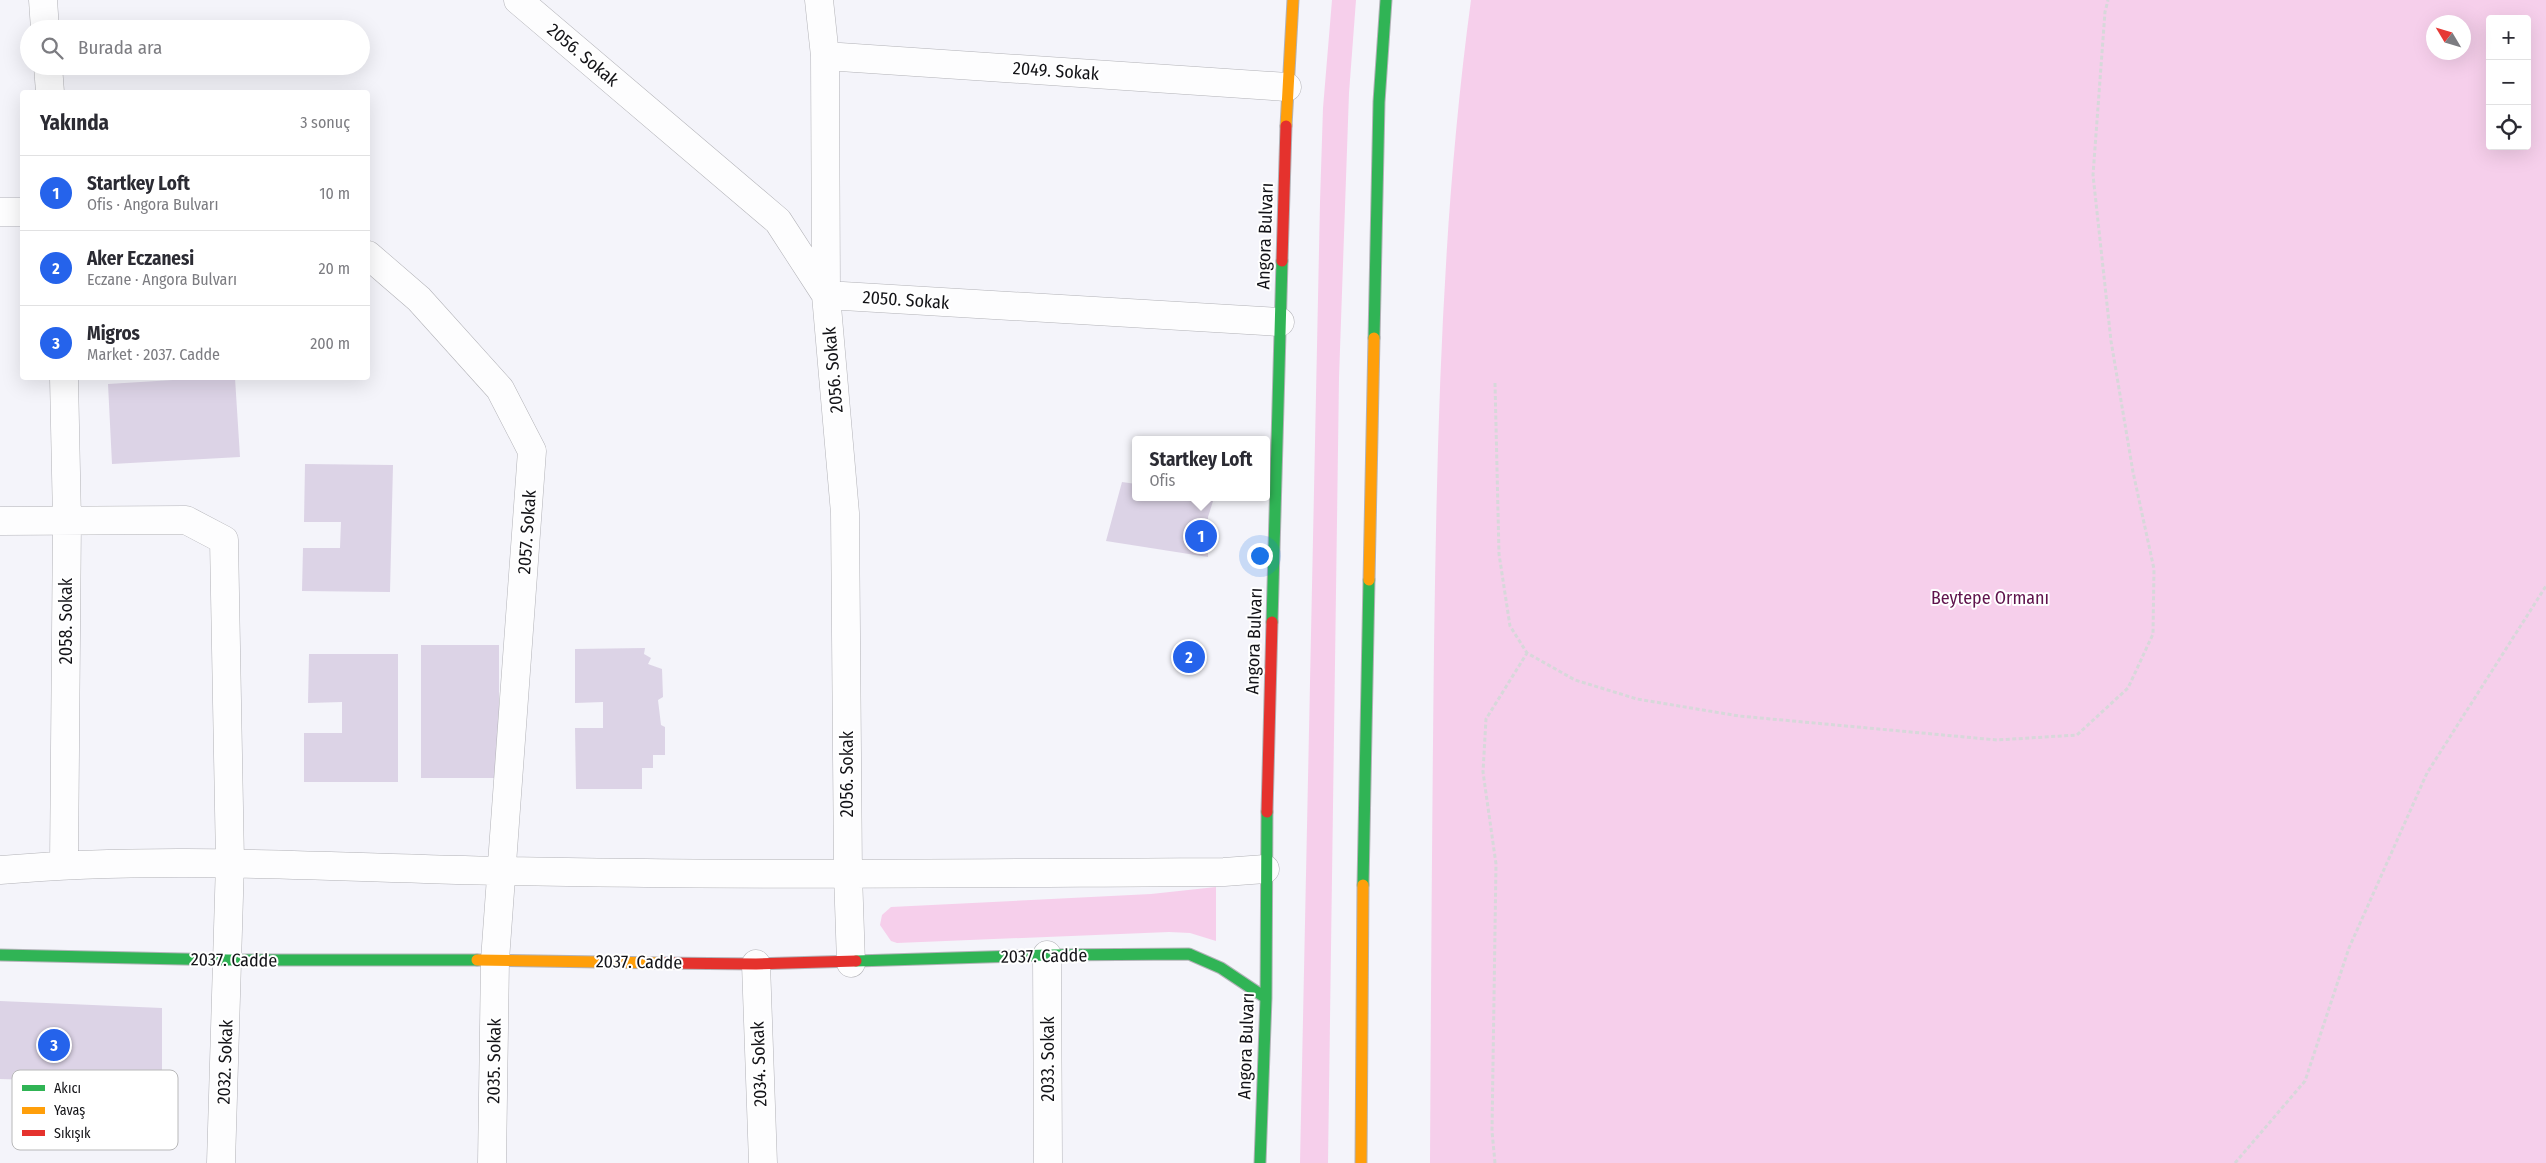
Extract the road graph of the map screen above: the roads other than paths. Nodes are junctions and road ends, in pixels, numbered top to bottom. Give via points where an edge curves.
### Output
1 (43, 0) edge
2 (518, 0) edge
3 (819, 0) edge
4 (1293, 0) edge
5 (1386, 0) edge
6 (45, 20) edge
7 (825, 56) junction
8 (49, 75) edge
9 (1287, 87) junction
10 (50, 90) edge
11 (0, 212) edge
12 (20, 212) edge
13 (370, 257) edge
14 (826, 295) junction
15 (1280, 322) junction
16 (64, 380) edge
17 (67, 520) junction
18 (0, 521) edge
19 (230, 862) junction
20 (64, 864) junction
21 (1266, 869) junction
22 (0, 870) edge
23 (503, 871) junction
24 (848, 874) junction
25 (1047, 954) junction
26 (0, 955) edge
27 (228, 960) junction
28 (495, 960) junction
29 (851, 963) junction
30 (756, 964) junction
31 (1266, 998) junction
32 (221, 1163) edge
33 (492, 1163) edge
34 (763, 1163) edge
35 (1048, 1163) edge
36 (1260, 1163) edge
37 (1361, 1163) edge

1 - 6 street
2 - 14 street, 2056. Sokak via 778,221
3 - 7 street
4 - 9 main road, Angora Bulvarı
5 - 37 main road via 1379,102 1370,513
7 - 9 street, 2049. Sokak
7 - 14 street
8 - 10 street
9 - 15 main road, Angora Bulvarı
11 - 12 street
13 - 23 street, 2057. Sokak via 419,299 500,389 532,451
14 - 15 street, 2050. Sokak
14 - 24 street, 2056. Sokak via 845,513
15 - 21 main road, Angora Bulvarı
16 - 17 street, 2058. Sokak
17 - 18 street
17 - 19 street, 2032. Sokak via 186,520 224,540
17 - 20 street, 2058. Sokak
19 - 20 street
19 - 23 street
19 - 27 street, 2032. Sokak
20 - 22 street
21 - 24 street
21 - 31 main road, Angora Bulvarı
23 - 24 street
23 - 28 street, 2057. Sokak
24 - 29 street, 2056. Sokak
25 - 29 main road, 2037. Cadde
25 - 31 main road, 2037. Cadde via 1189,954 1221,968
25 - 35 street, 2033. Sokak
26 - 27 main road, 2037. Cadde
27 - 28 main road, 2037. Cadde
27 - 32 street, 2032. Sokak
28 - 30 main road, 2037. Cadde
28 - 33 street, 2035. Sokak
29 - 30 main road, 2037. Cadde
30 - 34 street, 2034. Sokak
31 - 36 main road, Angora Bulvarı

